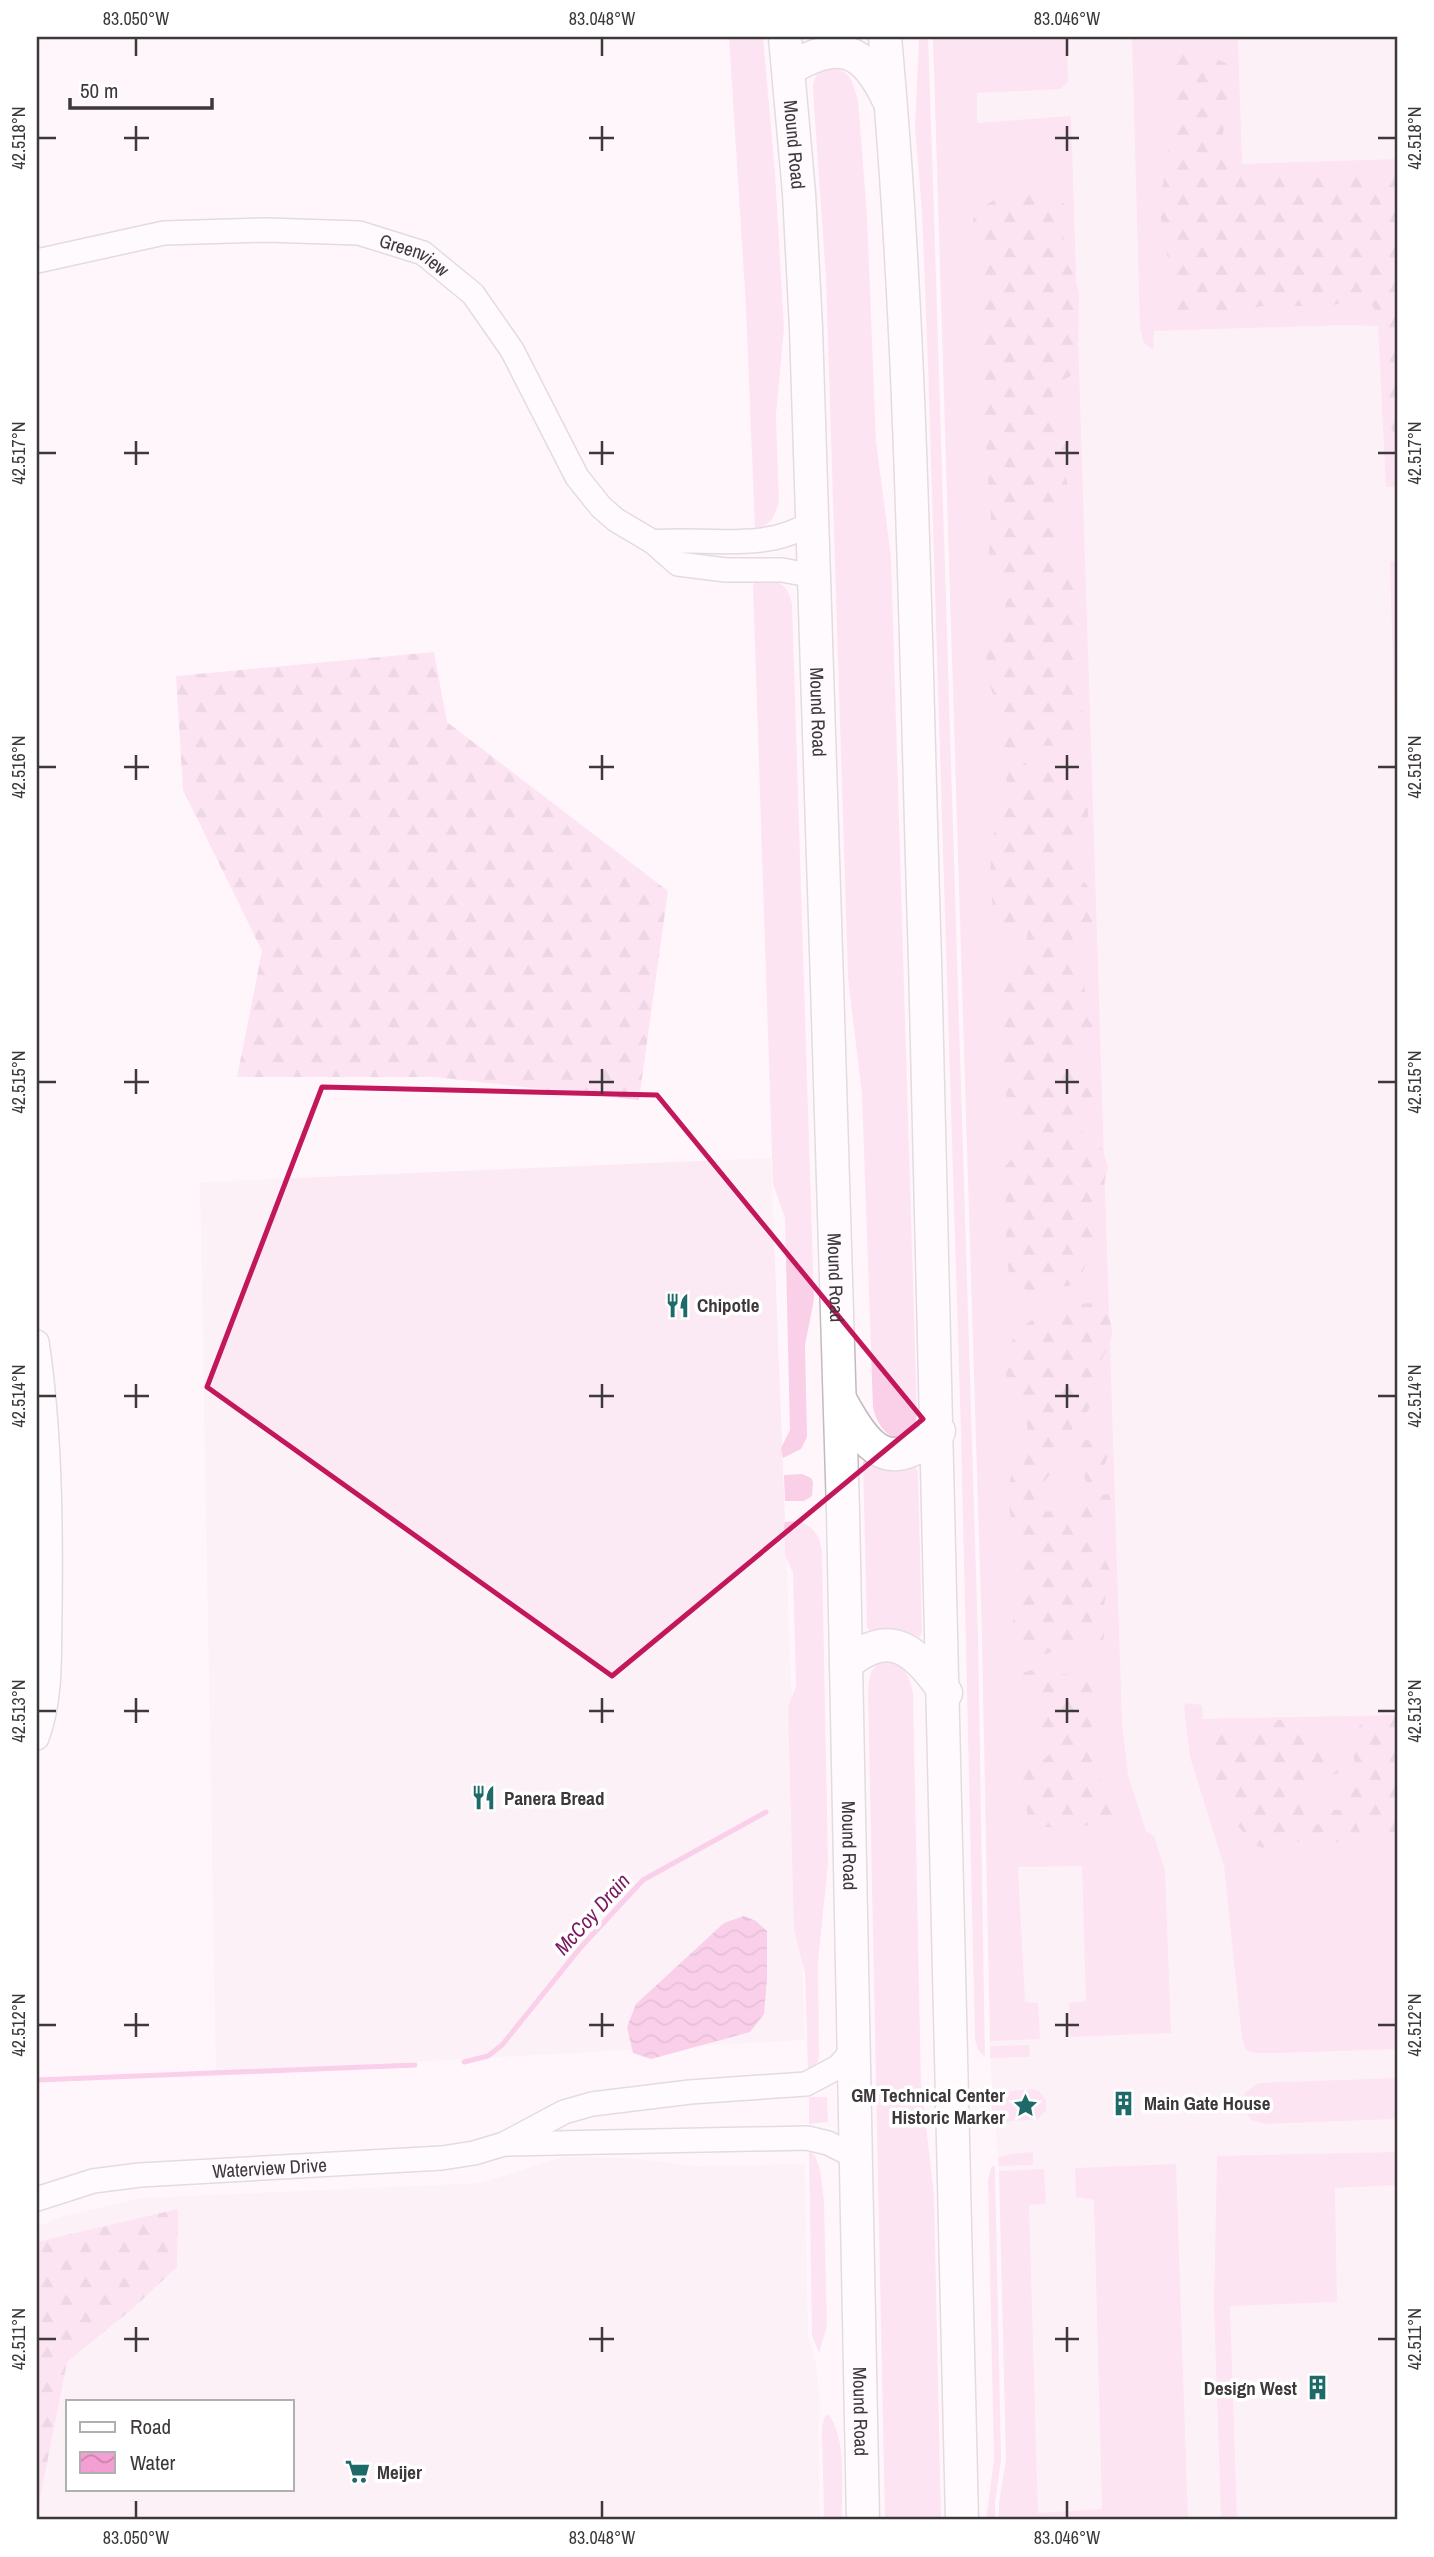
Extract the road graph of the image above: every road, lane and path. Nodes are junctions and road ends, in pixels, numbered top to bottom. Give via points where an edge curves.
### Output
1 (785, 37) edge
2 (885, 37) edge
3 (789, 69) junction
4 (891, 105) junction
5 (37, 261) edge
6 (812, 522) junction
7 (653, 542) junction
8 (814, 576) junction
9 (37, 1342) edge
10 (839, 1398) junction
11 (939, 1431) junction
12 (846, 1664) junction
13 (946, 1693) junction
14 (37, 1738) edge
15 (854, 2049) junction
16 (504, 2144) junction
17 (856, 2157) junction
18 (37, 2199) edge
19 (863, 2520) edge
20 (962, 2520) edge

1 - 3 main road, Mound Road
2 - 4 main road
3 - 4 main road via 822,52 848,53 870,68
3 - 6 main road, Mound Road via 803,254
4 - 11 main road via 905,317
5 - 7 street, Greenview via 164,233 267,230 359,233 423,253 472,294 512,350 590,495 616,520
6 - 7 street via 781,537
6 - 8 main road, Mound Road
7 - 8 street, Greenview via 678,564 726,570 782,569
8 - 10 main road, Mound Road
9 - 14 street via 44,1389 50,1565 49,1679
10 - 11 main road via 858,1432 880,1451 911,1451
10 - 12 main road, Mound Road
11 - 13 main road
12 - 13 main road via 880,1646 905,1648 926,1665
12 - 15 main road, Mound Road
13 - 20 main road
15 - 16 street, Waterview Drive via 838,2067 806,2084 592,2104 564,2112
15 - 17 main road, Mound Road
16 - 17 street, Waterview Drive via 807,2138
16 - 18 street, Waterview Drive via 442,2158 116,2178
17 - 19 main road, Mound Road

